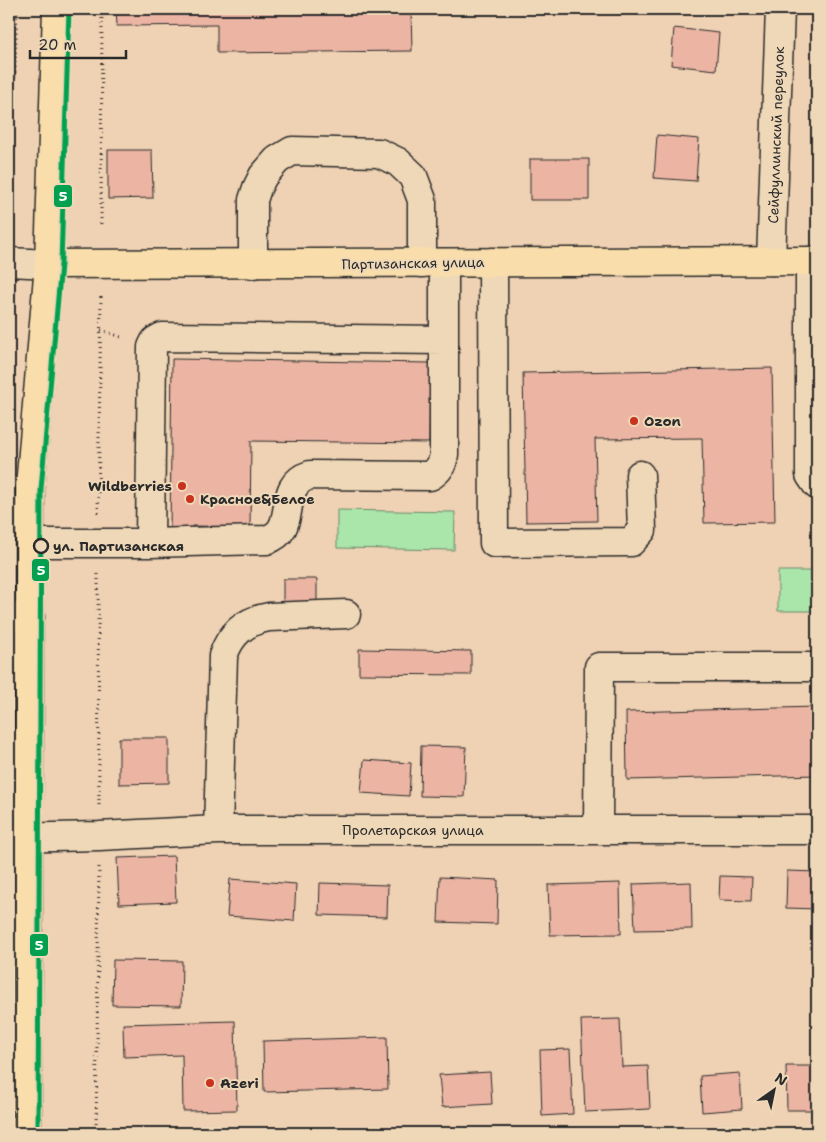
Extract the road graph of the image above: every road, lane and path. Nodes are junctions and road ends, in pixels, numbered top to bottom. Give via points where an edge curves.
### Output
1 (17, 9) edge
2 (57, 9) edge
3 (102, 9) edge
4 (780, 9) edge
5 (9, 122) edge
6 (102, 224) dead end
7 (771, 261) junction
8 (814, 261) edge
9 (9, 262) edge
10 (493, 262) junction
11 (433, 263) junction
12 (49, 264) junction
13 (253, 264) junction
14 (427, 347) junction
15 (640, 475) dead end
16 (817, 485) edge
17 (30, 543) junction
18 (150, 543) junction
19 (346, 614) dead end
20 (19, 617) edge
21 (817, 667) edge
22 (218, 830) junction
23 (598, 830) junction
24 (817, 830) edge
25 (99, 836) junction
26 (18, 838) edge
27 (18, 945) edge
28 (27, 1133) edge
29 (96, 1133) edge

1 - 5 path via 14,100
2 - 12 main road
3 - 6 path
4 - 7 street, Сейфуллинский переулок
7 - 8 main road, Партизанская улица
7 - 10 main road, Партизанская улица
8 - 16 street via 810,475
9 - 12 street, Партизанская улица
10 - 11 main road, Партизанская улица
10 - 15 street via 494,543 631,542 642,530
11 - 13 main road, Партизанская улица
11 - 13 street via 422,200 413,176 398,162 379,153 292,151 277,160 257,188 253,200
11 - 14 street
12 - 13 main road, Партизанская улица
12 - 17 main road via 30,487
14 - 18 street via 444,454 436,473 430,476 310,475 296,482 283,528 272,538
14 - 18 street via 162,337 155,341 152,347
17 - 18 street
17 - 20 main road
19 - 22 street via 257,619 234,634 227,645 223,656
20 - 26 main road
21 - 23 street via 599,667
22 - 23 street, Пролетарская улица
22 - 25 street, Пролетарская улица
23 - 24 street, Пролетарская улица
25 - 26 street, Пролетарская улица
25 - 29 path
26 - 27 main road
27 - 28 main road

